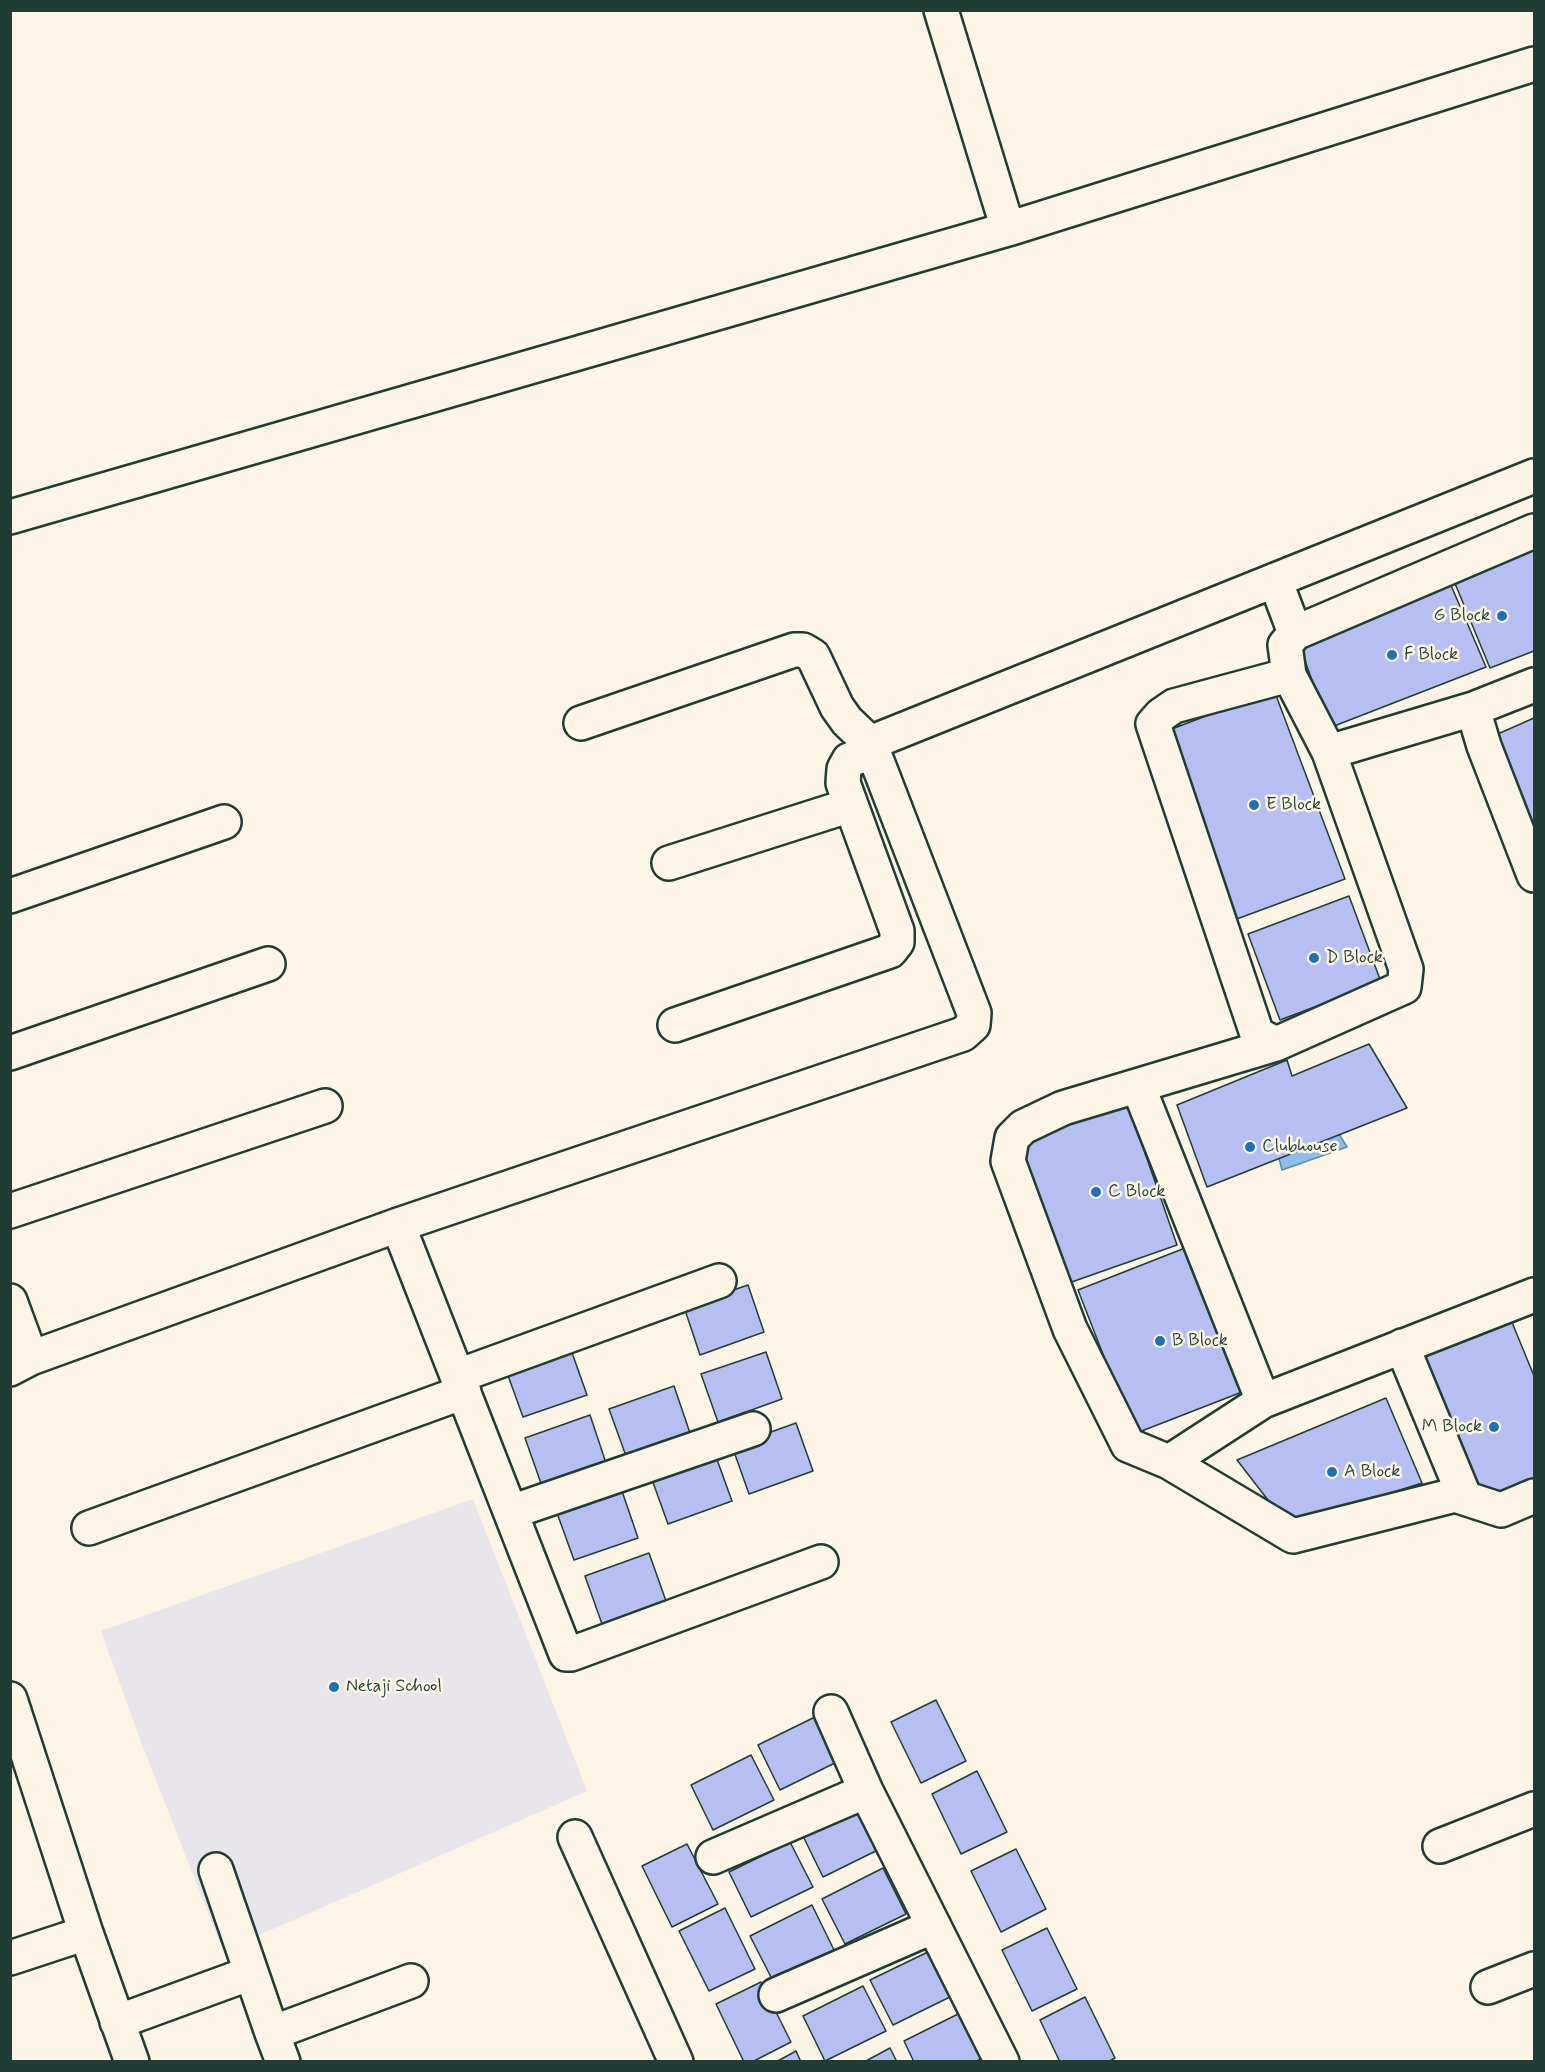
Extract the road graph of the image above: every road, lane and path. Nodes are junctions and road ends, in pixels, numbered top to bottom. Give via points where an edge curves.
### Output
1 (941, 10) edge
2 (1534, 64) edge
3 (1008, 229) junction
4 (1534, 476) edge
5 (10, 517) edge
6 (1534, 531) edge
7 (1275, 580) junction
8 (1295, 633) junction
9 (1289, 675) junction
10 (1534, 685) edge
11 (1473, 709) junction
12 (581, 723) dead end
13 (872, 748) junction
14 (1329, 752) junction
15 (851, 805) junction
16 (224, 822) dead end
17 (669, 863) dead end
18 (1534, 875) edge
19 (10, 896) edge
20 (268, 964) dead end
21 (675, 1025) dead end
22 (1276, 1044) junction
23 (10, 1053) edge
24 (1138, 1086) junction
25 (324, 1106) dead end
26 (10, 1211) edge
27 (398, 1226) junction
28 (719, 1281) dead end
29 (1534, 1295) edge
30 (10, 1301) edge
31 (1402, 1346) junction
32 (21, 1364) edge
33 (461, 1384) junction
34 (1263, 1401) junction
35 (753, 1429) dead end
36 (1169, 1462) junction
37 (1534, 1496) edge
38 (1465, 1498) junction
39 (511, 1512) junction
40 (89, 1528) dead end
41 (821, 1562) dead end
42 (10, 1699) edge
43 (831, 1712) dead end
44 (24, 1788) edge
45 (866, 1791) junction
46 (1534, 1809) edge
47 (575, 1837) dead end
48 (1440, 1846) dead end
49 (713, 1857) dead end
50 (216, 1870) dead end
51 (934, 1926) junction
52 (86, 1933) junction
53 (10, 1958) edge
54 (1534, 1969) edge
55 (251, 1973) junction
56 (411, 1981) dead end
57 (1488, 1987) dead end
58 (776, 1995) dead end
59 (117, 2022) junction
60 (278, 2047) edge
61 (132, 2061) edge
62 (676, 2061) edge
63 (1002, 2061) edge

1 - 3 street
2 - 3 street
3 - 5 street
4 - 7 street
6 - 8 street
7 - 8 street
7 - 13 street
8 - 9 street via 1285,645
9 - 14 street
9 - 22 street via 1174,705 1153,724 1257,1034
10 - 11 street
11 - 14 street
11 - 18 street
12 - 13 street via 803,650 813,656 837,707
13 - 15 street via 849,760 844,769 843,783
13 - 27 street via 974,1013 973,1025 963,1034
14 - 22 street via 1406,969 1404,987
15 - 17 street
15 - 21 street via 897,931 897,942 890,951
16 - 19 street
20 - 23 street
22 - 24 street
24 - 34 street
24 - 36 street via 1063,1108 1023,1127 1012,1138 1008,1161 1070,1329 1128,1445
25 - 26 street
27 - 32 street
27 - 33 street
28 - 33 street
29 - 31 street
30 - 32 street
31 - 34 street
31 - 38 street
33 - 39 street
33 - 40 street
34 - 36 street
35 - 39 street
36 - 38 street via 1293,1536 1455,1495
37 - 38 street via 1501,1510
39 - 41 street via 566,1654
42 - 44 street
43 - 45 street
44 - 52 street
45 - 49 street
45 - 51 street
46 - 48 street
47 - 62 street
50 - 55 street
51 - 58 street
51 - 63 street
52 - 53 street
52 - 59 street
54 - 57 street
55 - 59 street
55 - 60 street
56 - 60 street
59 - 61 street

